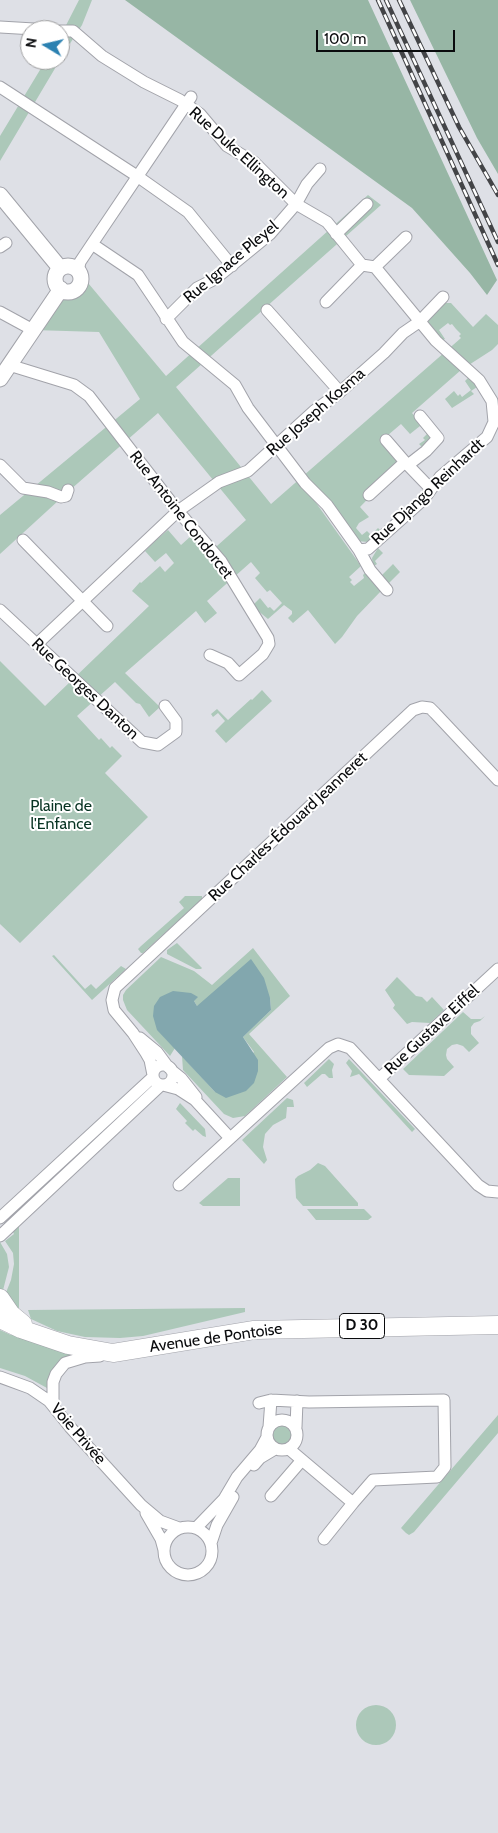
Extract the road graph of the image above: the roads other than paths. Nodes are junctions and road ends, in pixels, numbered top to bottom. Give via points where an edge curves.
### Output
1 (0, 27) edge
2 (20, 28) edge
3 (70, 31) edge
4 (0, 87) edge
5 (189, 101) junction
6 (320, 168) dead end
7 (137, 176) junction
8 (0, 194) edge
9 (296, 204) junction
10 (367, 204) dead end
11 (336, 234) junction
12 (406, 237) dead end
13 (92, 244) junction
14 (362, 265) junction
15 (232, 266) junction
16 (375, 267) junction
17 (60, 268) junction
18 (78, 271) junction
19 (61, 289) junction
20 (443, 297) dead end
21 (326, 302) dead end
22 (267, 310) dead end
23 (0, 312) edge
24 (166, 319) junction
25 (419, 322) junction
26 (33, 330) junction
27 (9, 365) junction
28 (0, 379) edge
29 (340, 392) junction
30 (420, 416) dead end
31 (386, 440) dead end
32 (276, 446) junction
33 (407, 464) junction
34 (0, 465) edge
35 (431, 489) junction
36 (68, 490) dead end
37 (368, 495) dead end
38 (178, 511) junction
39 (23, 540) dead end
40 (359, 550) junction
41 (387, 590) dead end
42 (82, 601) junction
43 (0, 610) edge
44 (107, 626) dead end
45 (37, 644) junction
46 (210, 655) dead end
47 (166, 706) dead end
48 (498, 780) edge
49 (498, 968) edge
50 (133, 1033) junction
51 (170, 1068) junction
52 (380, 1078) junction
53 (157, 1080) junction
54 (202, 1107) junction
55 (230, 1138) junction
56 (179, 1185) dead end
57 (498, 1192) edge
58 (0, 1218) edge
59 (0, 1236) edge
60 (0, 1298) edge
61 (0, 1319) edge
62 (498, 1324) edge
63 (56, 1342) junction
64 (113, 1353) junction
65 (1, 1377) edge
66 (271, 1400) junction
67 (297, 1401) junction
68 (259, 1403) dead end
69 (53, 1405) junction
70 (296, 1427) junction
71 (268, 1432) junction
72 (274, 1449) junction
73 (289, 1449) junction
74 (302, 1460) junction
75 (271, 1496) dead end
76 (353, 1503) junction
77 (141, 1505) junction
78 (179, 1528) junction
79 (196, 1528) junction
80 (324, 1539) dead end
81 (211, 1543) junction
82 (164, 1550) junction

1 - 2 street
3 - 5 street, Rue Duke Ellington via 102,56 144,82
4 - 7 street
5 - 7 street
5 - 9 street, Rue Duke Ellington via 227,146 254,162
6 - 9 street, Rue Ignace Pleyel
7 - 13 street
7 - 15 street via 188,212
8 - 17 street
9 - 11 street, Rue Duke Ellington via 327,222
9 - 15 street, Rue Ignace Pleyel via 270,234
10 - 11 street
11 - 14 street, Rue Duke Ellington
12 - 16 street
13 - 18 street
13 - 24 street, Rue Django Reinhardt via 138,275
14 - 16 street
14 - 21 street
15 - 24 street, Rue Ignace Pleyel via 197,288
16 - 25 street
17 - 18 street via 68,266
17 - 19 street via 55,279
18 - 19 street via 80,281 76,288
19 - 26 street
20 - 25 street, Rue Joseph Kosma
22 - 29 street
23 - 26 street
24 - 32 street, Rue Django Reinhardt via 184,342 235,385
25 - 29 street, Rue Joseph Kosma
25 - 35 street, Rue Django Reinhardt via 478,380 492,401 494,422 487,437 440,477
26 - 27 street
27 - 28 street
27 - 38 street, Rue Antoine Condorcet via 74,386 89,396
29 - 32 street, Rue Joseph Kosma
30 - 33 street via 438,438
31 - 33 street
32 - 38 street, Rue Joseph Kosma via 248,471 218,482
32 - 40 street, Rue Django Reinhardt via 327,505
33 - 35 street
33 - 37 street
34 - 36 street via 23,488 61,497 66,496
35 - 40 street, Rue Django Reinhardt via 368,549
38 - 42 street, Rue Joseph Kosma
38 - 46 street, Rue Antoine Condorcet via 222,561 268,638 269,644 263,654 239,675 228,664
39 - 42 street
40 - 41 street
42 - 44 street
42 - 45 street, Rue Joseph Kosma
43 - 45 street, Rue Georges Danton
45 - 47 street, Rue Georges Danton via 142,742 158,745 176,732 176,721
48 - 50 street, Rue Charles-Édouard Jeanneret via 430,708 413,710 115,988 114,1010
49 - 52 street, Rue Gustave Eiffel
50 - 51 street, Rue Charles-Édouard Jeanneret via 149,1044
50 - 53 street, Rue Charles-Édouard Jeanneret via 150,1060
51 - 53 street via 158,1067
51 - 53 street via 172,1079 168,1083
51 - 54 street via 189,1086
52 - 55 street, Rue Gustave Eiffel via 348,1046 334,1045
52 - 57 street via 478,1185 487,1192
53 - 54 street via 189,1095
53 - 58 street
53 - 59 street
54 - 55 street
55 - 56 street, Rue Gustave Eiffel
60 - 63 main road, Avenue de Pontoise / D 30 via 16,1319
61 - 63 main road, Avenue de Pontoise / D 30
62 - 64 main road, Avenue de Pontoise / D 30 via 254,1330
63 - 64 main road, Avenue de Pontoise / D 30
64 - 69 street via 65,1364 56,1374
65 - 69 street, Voie Privée via 30,1388
66 - 67 street
66 - 68 street
66 - 71 street
67 - 70 street
67 - 76 street via 444,1400 445,1466 437,1477 373,1480
69 - 77 street, Voie Privée
70 - 71 street via 283,1420 273,1423
70 - 73 street via 298,1437
71 - 72 street via 268,1441
71 - 79 street via 260,1450 237,1477 224,1499
72 - 73 street
72 - 81 street via 260,1458 244,1478 217,1525
73 - 74 street
74 - 75 street
74 - 76 street
76 - 80 street
77 - 78 street via 160,1521
77 - 82 street
78 - 79 street
78 - 82 street via 169,1535
79 - 81 street via 206,1534
81 - 82 street via 213,1553 210,1562 204,1570 190,1575 180,1574 171,1568

